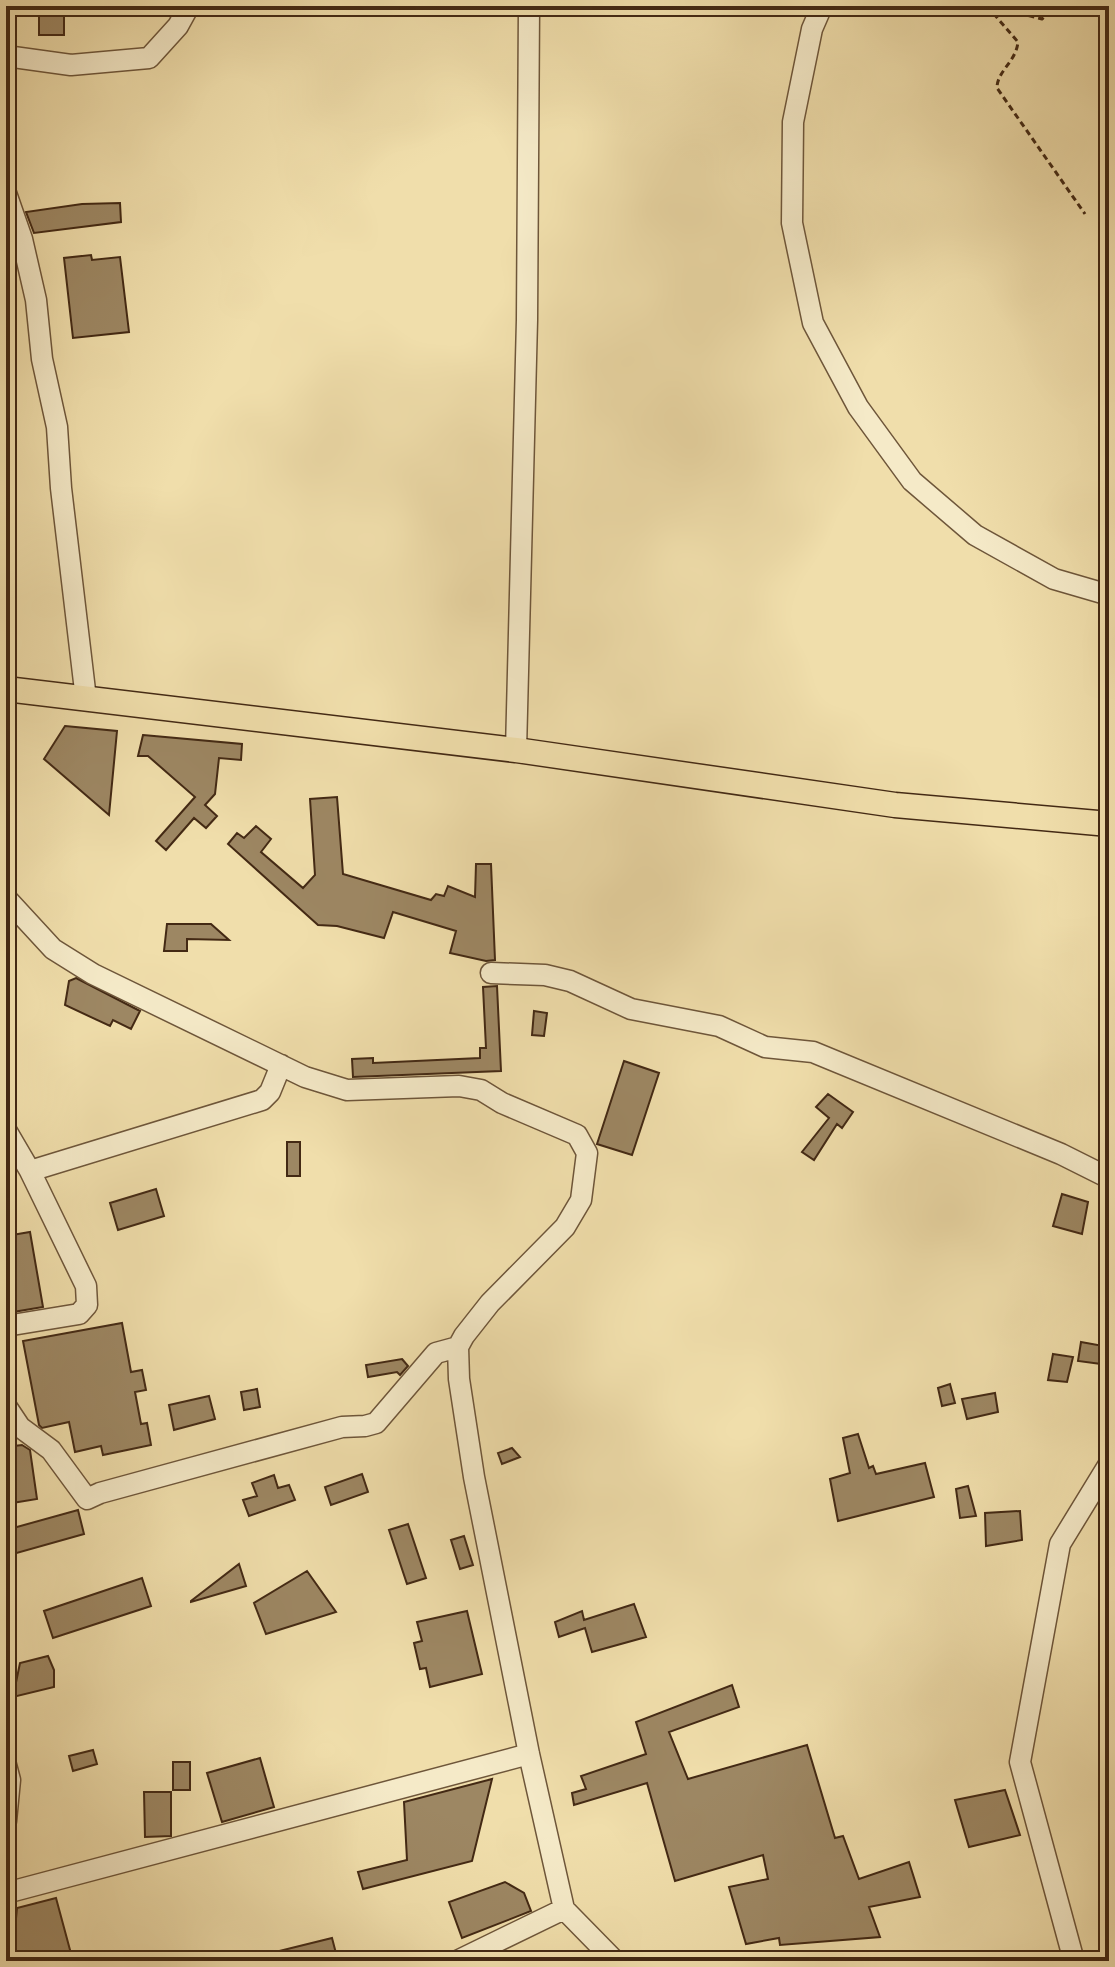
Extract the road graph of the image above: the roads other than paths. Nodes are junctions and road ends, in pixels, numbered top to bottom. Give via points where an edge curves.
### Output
1 (189, 6) edge
2 (529, 6) edge
3 (822, 6) edge
4 (6, 56) edge
5 (6, 193) edge
6 (1109, 595) edge
7 (6, 689) edge
8 (86, 699) junction
9 (516, 750) junction
10 (1109, 824) edge
11 (6, 898) edge
12 (491, 973) dead end
13 (281, 1065) junction
14 (6, 1130) edge
15 (30, 1171) junction
16 (1109, 1178) edge
17 (6, 1326) edge
18 (458, 1347) junction
19 (6, 1406) edge
20 (1109, 1464) edge
21 (529, 1754) junction
22 (6, 1765) edge
23 (6, 1821) edge
24 (6, 1893) edge
25 (564, 1909) junction
26 (457, 1961) edge
27 (618, 1961) edge
28 (1074, 1961) edge

1 - 4 street via 149,58 71,65
2 - 9 street
3 - 6 street via 812,29 793,122 792,223 813,323 858,407 912,481 975,535 1054,579
5 - 8 street via 36,300 57,427
7 - 8 main road
8 - 9 main road
9 - 10 main road via 895,805
11 - 13 street via 53,949 93,974
12 - 16 street via 570,981 631,1009 719,1026 765,1047 813,1052
13 - 15 street via 262,1100
13 - 18 street via 347,1090 481,1090 577,1135 587,1153 581,1200 565,1227 490,1303
14 - 15 street
15 - 17 street via 86,1286 87,1305 79,1314
18 - 19 street via 436,1353 376,1423 342,1427 87,1499 51,1450 20,1427
18 - 21 street via 474,1477
20 - 28 street via 1060,1544 1020,1762
21 - 24 street
21 - 25 street
22 - 23 street
25 - 26 street
25 - 27 street

